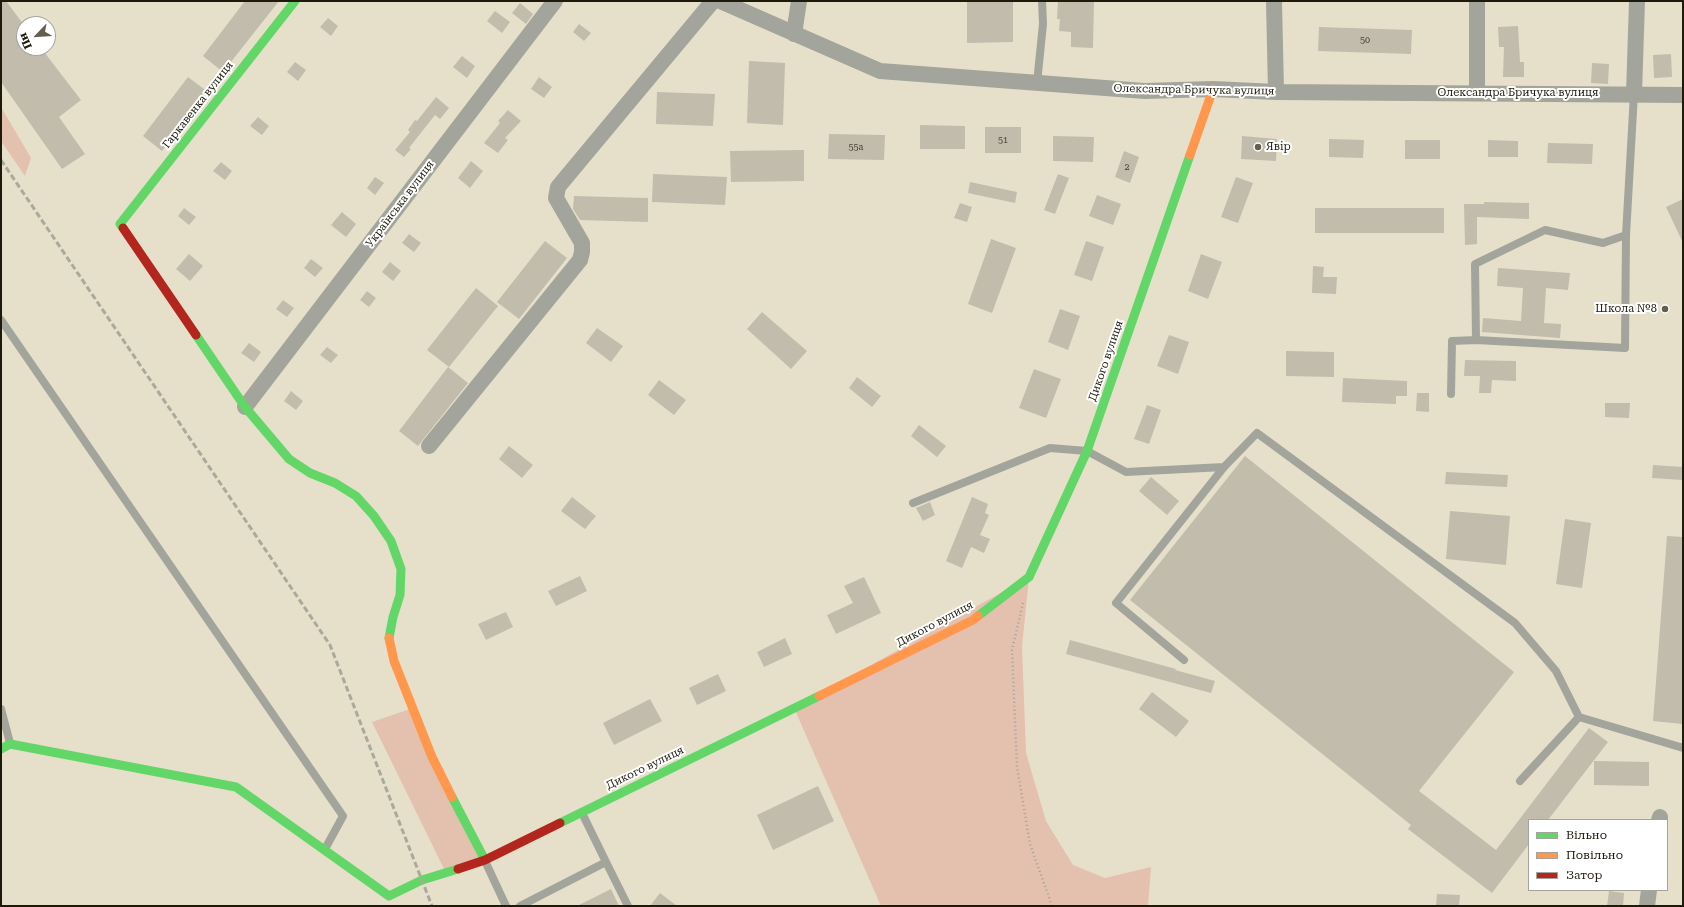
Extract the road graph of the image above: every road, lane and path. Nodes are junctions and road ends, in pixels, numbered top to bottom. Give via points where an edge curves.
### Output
1 (295, 1) edge
2 (555, 1) edge
3 (713, 1) edge
4 (720, 1) edge
5 (799, 1) edge
6 (1042, 1) edge
7 (1274, 1) edge
8 (1477, 1) edge
9 (1637, 1) edge
10 (794, 34) junction
11 (1037, 83) junction
12 (1213, 89) junction
13 (1276, 92) junction
14 (1477, 93) junction
15 (1634, 94) junction
16 (1683, 95) edge
17 (1626, 235) junction
18 (1, 320) edge
19 (1476, 340) junction
20 (1451, 394) dead end
21 (246, 407) junction
22 (429, 446) dead end
23 (1087, 451) junction
24 (1224, 467) junction
25 (913, 503) dead end
26 (1024, 599) dead end
27 (1184, 660) dead end
28 (1, 709) edge
29 (1579, 717) junction
30 (10, 744) junction
31 (1683, 748) edge
32 (1, 749) edge
33 (1520, 781) dead end
34 (582, 812) junction
35 (324, 850) junction
36 (485, 860) junction
37 (606, 862) junction
38 (1649, 891) edge
39 (389, 896) junction
40 (384, 906) edge
41 (506, 906) edge
42 (520, 906) edge
43 (628, 906) edge
44 (1052, 906) edge
45 (1647, 906) edge

1 - 21 street, Гаркавенка вулиця via 120,224
2 - 21 street, Українська вулиця
3 - 22 street via 558,186 556,198 582,243 580,260
4 - 10 street, Олександра Бричука вулиця
5 - 10 street
6 - 11 lane
7 - 13 street
8 - 14 street
9 - 15 street
10 - 11 street, Олександра Бричука вулиця via 880,71
11 - 12 street, Олександра Бричука вулиця via 1145,92
12 - 13 street, Олександра Бричука вулиця
12 - 23 street, Дикого вулиця
13 - 14 street, Олександра Бричука вулиця
14 - 15 street, Олександра Бричука вулиця
15 - 16 street, Олександра Бричука вулиця
15 - 17 lane
17 - 19 lane via 1604,243 1545,230 1475,264
17 - 19 lane via 1625,348
18 - 35 lane via 342,816
19 - 20 lane via 1452,341
21 - 36 street via 289,459 310,473 335,483 356,496 391,541 401,569 400,595 389,637 394,661 432,756
23 - 24 lane via 1126,472
23 - 25 lane via 1050,448
23 - 34 street, Дикого вулиця via 1029,577 973,620
24 - 27 lane via 1116,603
24 - 29 lane via 1257,433 1515,623 1556,671
26 - 44 path via 1012,650 1017,767 1030,844
28 - 30 lane
29 - 31 lane
29 - 33 lane
30 - 32 street
30 - 35 street via 236,787
34 - 36 street, Дикого вулиця
34 - 37 lane
35 - 39 street
36 - 39 street, Дикого вулиця via 422,880
36 - 41 lane
37 - 42 lane
37 - 43 lane
38 - 45 street
39 - 40 lane

